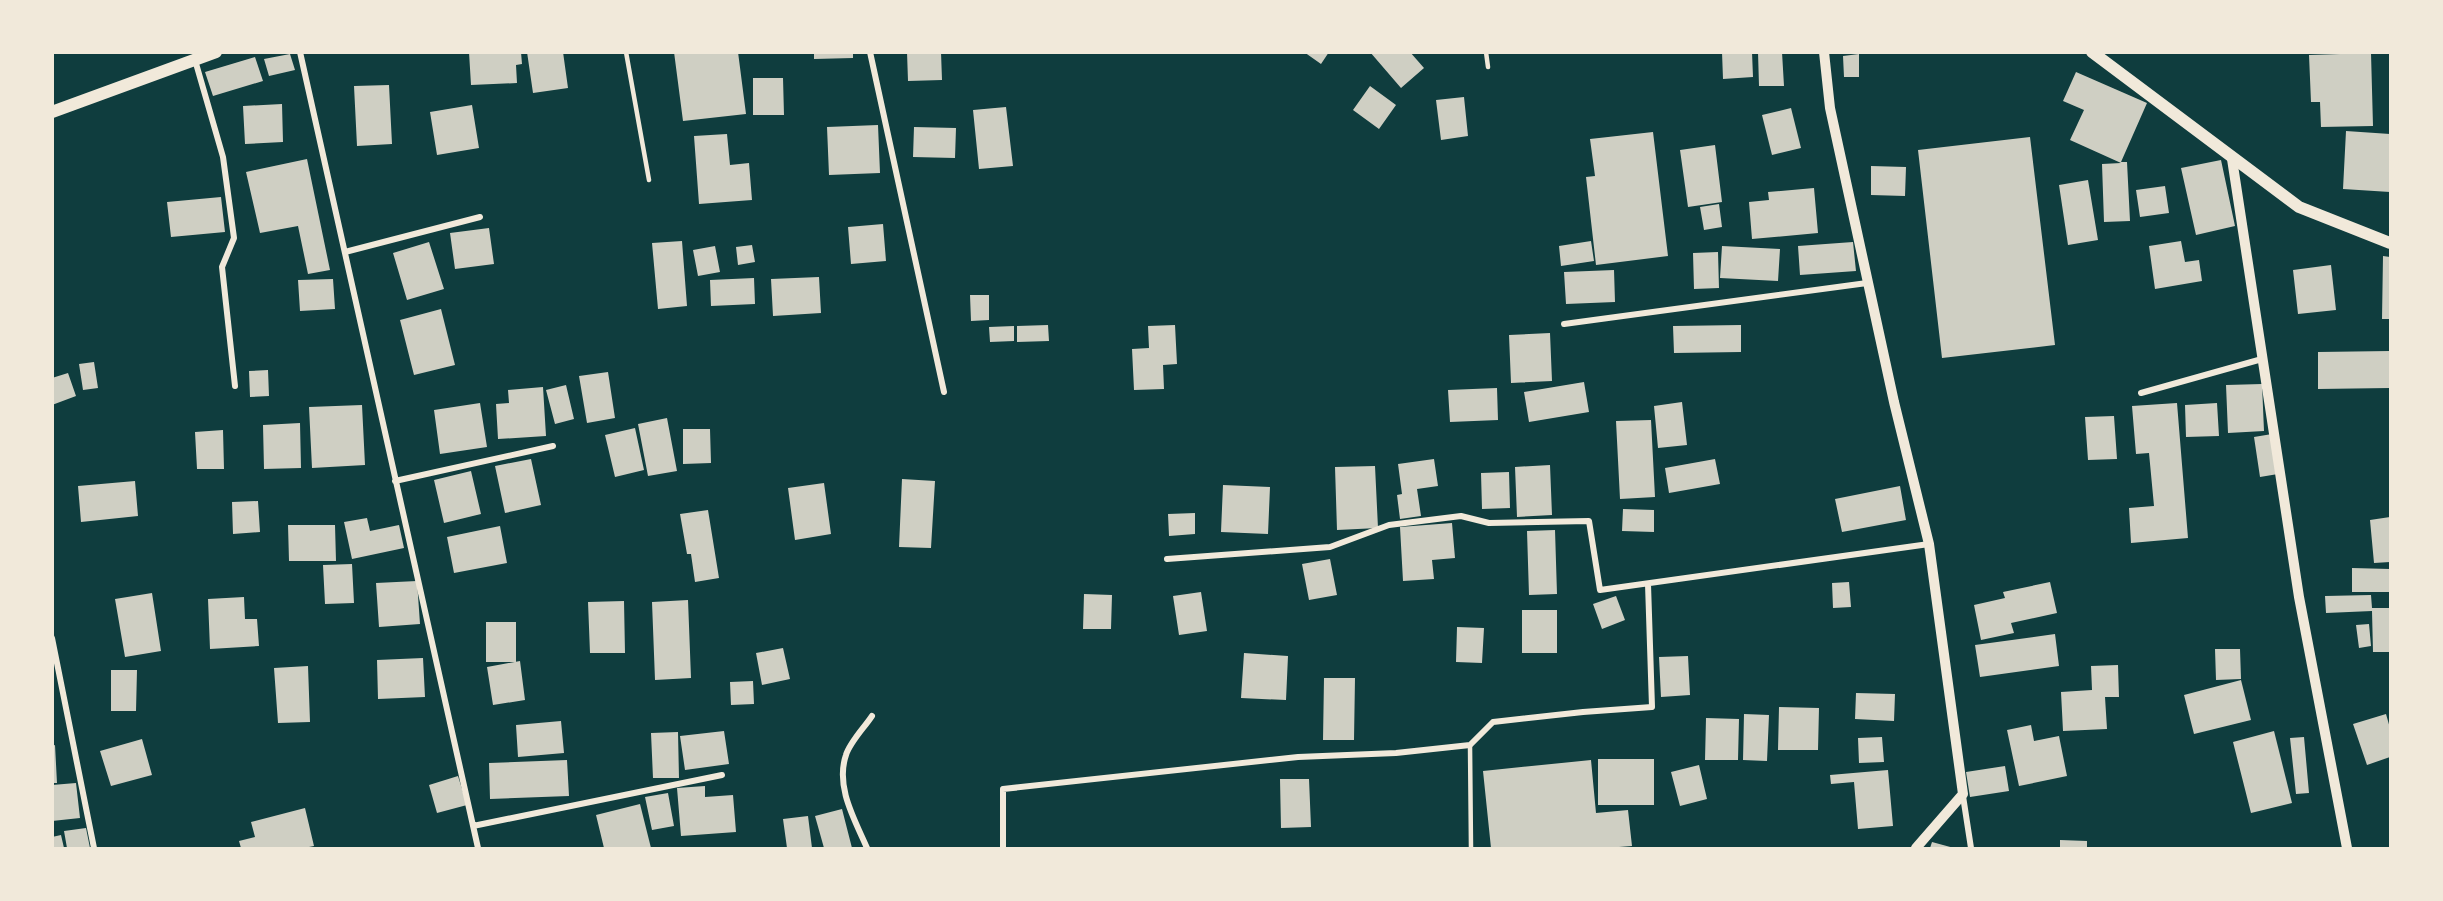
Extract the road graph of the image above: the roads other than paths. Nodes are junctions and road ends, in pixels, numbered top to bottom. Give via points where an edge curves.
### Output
1 (216, 52) edge
2 (300, 52) edge
3 (626, 52) edge
4 (870, 52) edge
5 (1486, 52) edge
6 (1824, 52) edge
7 (2092, 52) edge
8 (195, 59) junction
9 (1488, 67) dead end
10 (52, 112) edge
11 (2232, 159) junction
12 (649, 180) dead end
13 (480, 217) dead end
14 (2391, 243) edge
15 (345, 252) junction
16 (1867, 283) junction
17 (1564, 324) dead end
18 (2262, 359) junction
19 (235, 386) dead end
20 (944, 392) dead end
21 (2141, 393) dead end
22 (553, 446) dead end
23 (395, 481) junction
24 (1929, 544) junction
25 (1167, 559) dead end
26 (1648, 584) junction
27 (52, 638) edge
28 (872, 717) dead end
29 (1470, 745) junction
30 (722, 774) dead end
31 (1963, 794) junction
32 (473, 826) junction
33 (94, 849) edge
34 (478, 849) edge
35 (867, 849) edge
36 (1003, 849) edge
37 (1471, 849) edge
38 (1916, 849) edge
39 (1971, 849) edge
40 (2347, 849) edge

1 - 8 main road
2 - 15 street
3 - 12 lane
4 - 20 street
5 - 9 lane
6 - 16 street via 1830,108
7 - 11 main road
8 - 10 main road
8 - 19 street via 223,157 234,238 222,267
11 - 14 main road via 2299,207
11 - 18 street
13 - 15 street
15 - 23 street
16 - 17 street
16 - 24 street
18 - 21 street
18 - 40 street via 2299,597
22 - 23 street
23 - 32 street
24 - 26 street
24 - 31 street
25 - 26 street via 1330,546 1389,525 1461,516 1489,523 1589,521 1600,590
26 - 29 street via 1652,707 1493,722
27 - 33 street
28 - 35 street via 846,754 843,770 844,791
29 - 36 street via 1298,757 1003,789
29 - 37 lane
30 - 32 street
31 - 38 street
31 - 39 street
32 - 34 street

